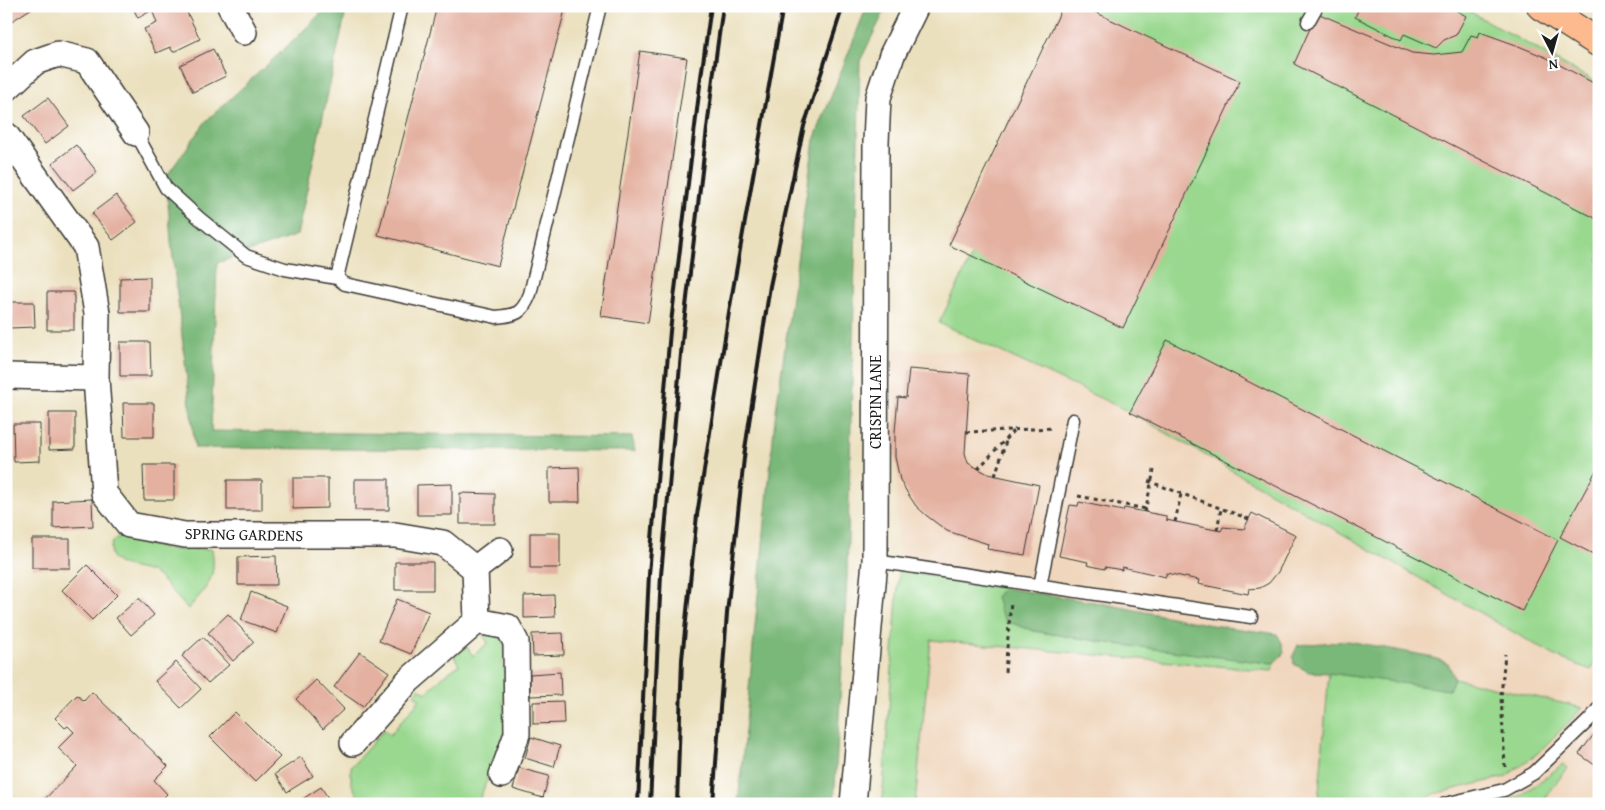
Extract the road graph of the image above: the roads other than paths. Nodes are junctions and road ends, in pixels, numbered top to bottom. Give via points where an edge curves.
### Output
1 (230, 6) edge
2 (402, 6) edge
3 (600, 6) edge
4 (916, 6) edge
5 (1317, 6) edge
6 (1543, 6) edge
7 (1308, 22) dead end
8 (244, 32) dead end
9 (1599, 32) edge
10 (1599, 43) edge
11 (6, 89) edge
12 (136, 133) joint
13 (6, 135) edge
14 (337, 278) junction
15 (6, 376) edge
16 (96, 378) junction
17 (1072, 423) road end
18 (500, 550) dead end
19 (874, 562) junction
20 (475, 569) junction
21 (1040, 586) junction
22 (1251, 617) dead end
23 (477, 620) junction
24 (1599, 708) edge
25 (354, 743) dead end
26 (502, 775) dead end
27 (853, 804) edge
28 (1445, 804) edge

1 - 8 street
2 - 14 lane
3 - 14 lane via 525,307 518,313 496,317 345,284
4 - 19 street, CRISPIN LANE via 892,55 878,98
5 - 7 lane
6 - 9 main road
6 - 10 main road
11 - 12 street via 35,62 58,54 87,61
12 - 14 lane via 166,188 246,256 285,269
13 - 16 street, SPRING GARDENS via 86,248 97,313
15 - 16 street
16 - 20 street, SPRING GARDENS via 104,493 129,524 185,535 395,535 443,543
17 - 21 lane
18 - 20 street
19 - 21 lane
19 - 27 street, CRISPIN LANE
20 - 23 street
21 - 22 lane
23 - 25 street via 408,681
23 - 26 street via 508,627 516,642 518,734
24 - 28 lane via 1534,773 1507,788

